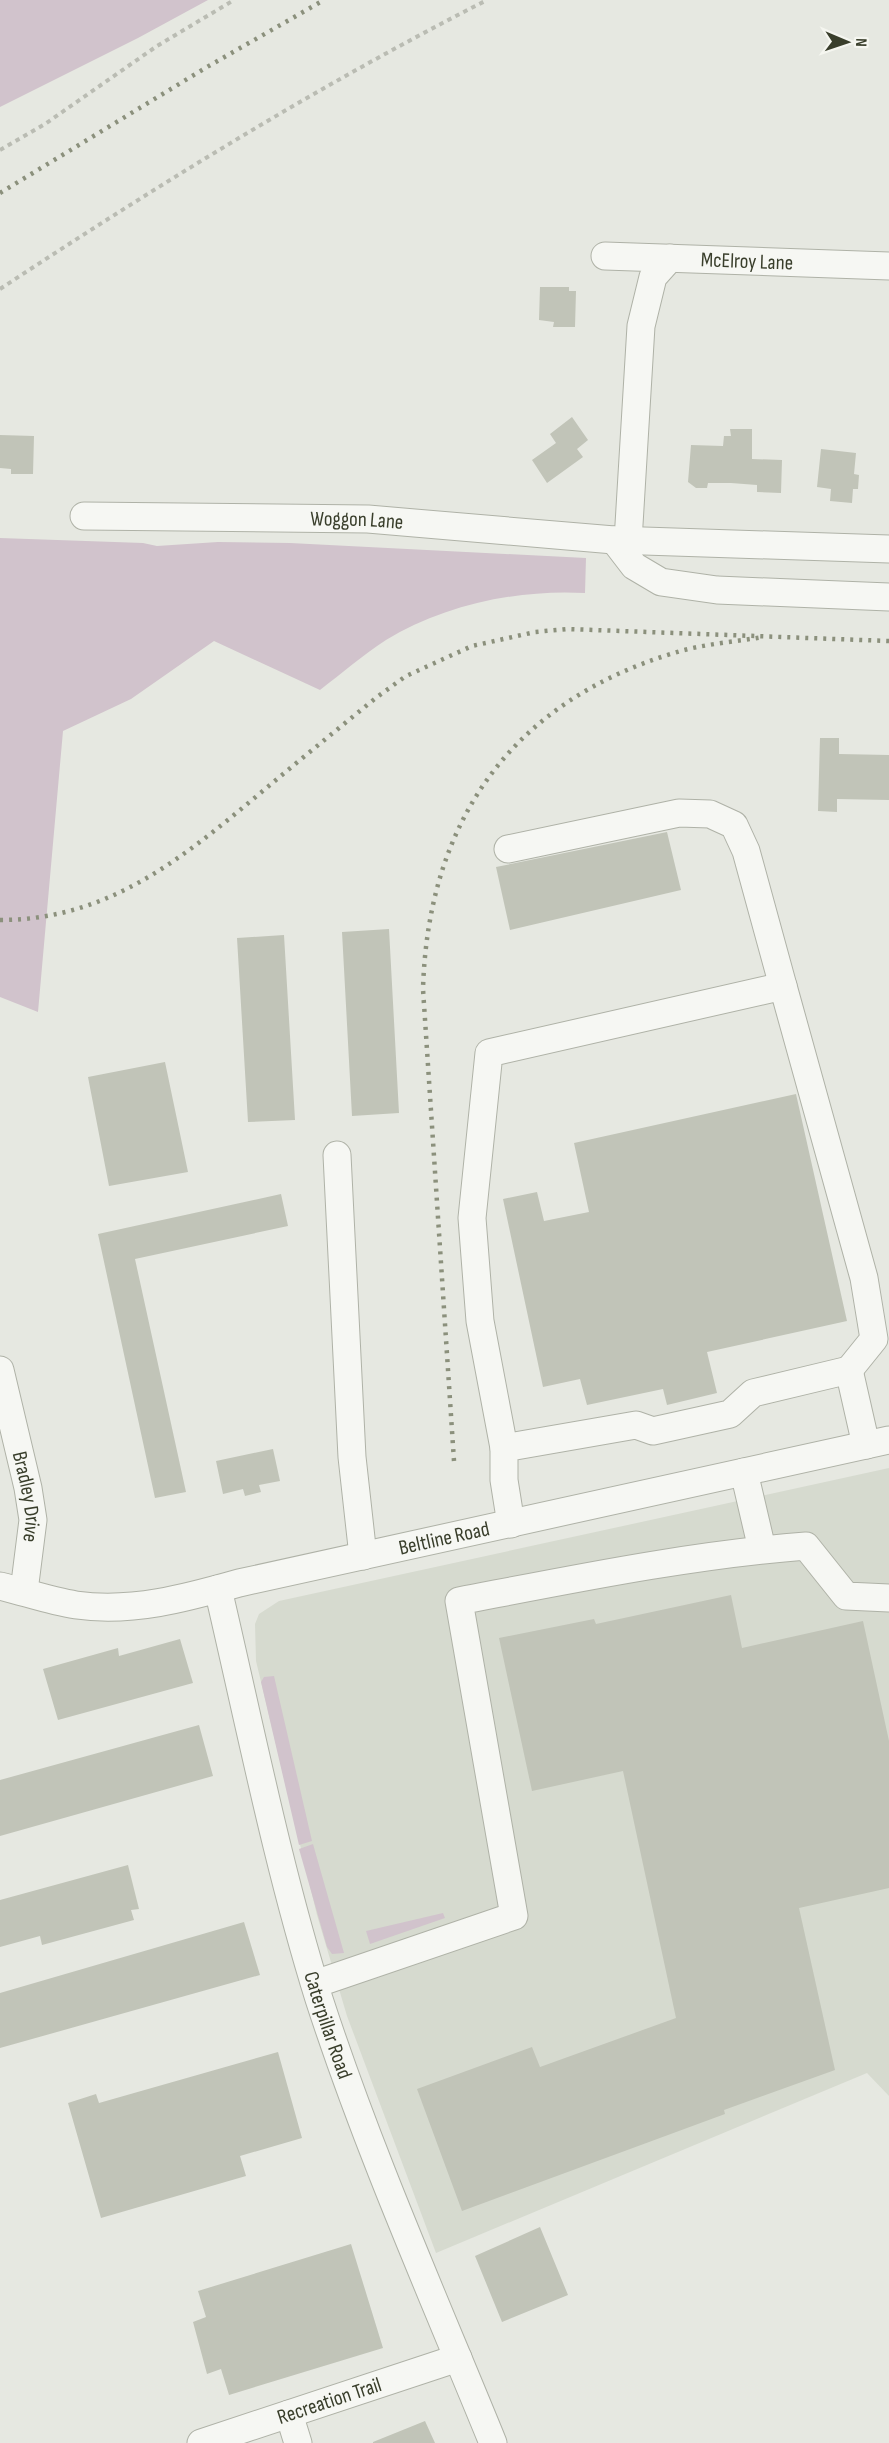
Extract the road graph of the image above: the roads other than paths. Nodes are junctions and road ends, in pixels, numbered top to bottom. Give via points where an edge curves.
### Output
1 (604, 256) dead end
2 (670, 258) junction
3 (889, 266) edge
4 (84, 516) dead end
5 (621, 540) junction
6 (889, 549) edge
7 (889, 597) edge
8 (508, 849) dead end
9 (783, 986) junction
10 (337, 1155) dead end
11 (0, 1370) edge
12 (849, 1370) junction
13 (878, 1443) edge
14 (504, 1448) junction
15 (744, 1472) junction
16 (511, 1524) junction
17 (762, 1549) junction
18 (363, 1556) junction
19 (12, 1589) edge
20 (218, 1589) junction
21 (889, 1598) edge
22 (315, 1984) junction
23 (458, 2358) junction
24 (289, 2414) junction
25 (201, 2443) edge
26 (298, 2443) edge
27 (493, 2443) edge

1 - 2 street, McElroy Lane
2 - 3 street, McElroy Lane
2 - 5 street via 653,277 641,326
4 - 5 street, Woggon Lane via 368,519
5 - 6 street, Woggon Lane
5 - 7 street via 634,566 661,582 717,590
8 - 9 street via 680,813 710,814 734,825 746,851
9 - 12 street via 866,1288 874,1339
9 - 14 street via 489,1053 472,1218 480,1321
10 - 18 street via 352,1457
11 - 19 street, Bradley Drive via 33,1520
12 - 13 street
12 - 14 street via 753,1393 730,1414 653,1431 636,1425
13 - 15 street, Beltline Road
14 - 16 street
15 - 16 street, Beltline Road
15 - 17 street
16 - 18 street, Beltline Road
17 - 21 street via 806,1546 846,1596
17 - 22 street via 459,1601 514,1916
18 - 20 street, Beltline Road
19 - 20 street, Beltline Road via 77,1605 99,1606 144,1606
20 - 22 street, Caterpillar Road via 264,1794
22 - 23 street, Caterpillar Road via 364,2128
23 - 24 street, Recreation Trail
23 - 27 street, Caterpillar Road
24 - 25 street, Recreation Trail
24 - 26 street

